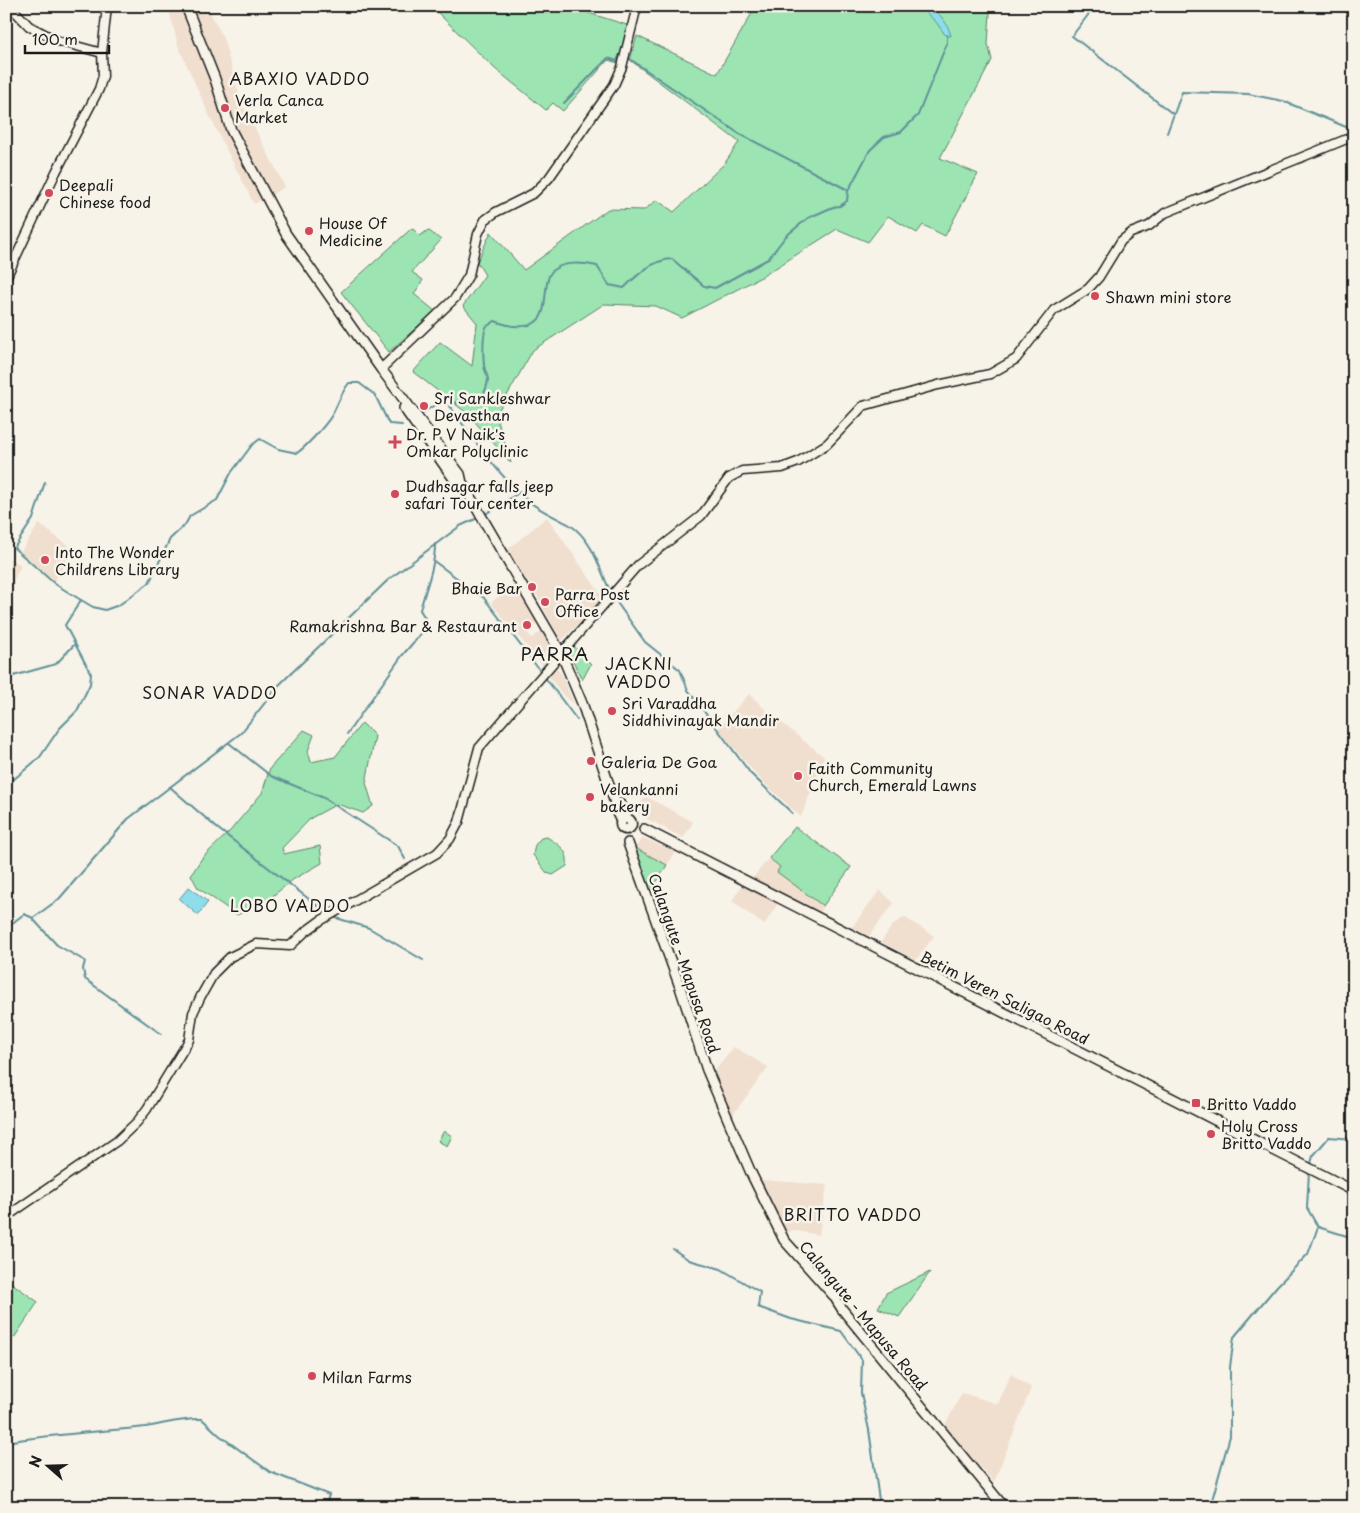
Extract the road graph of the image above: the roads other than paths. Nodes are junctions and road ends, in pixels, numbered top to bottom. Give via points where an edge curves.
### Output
1 (10, 6) edge
2 (107, 6) edge
3 (182, 6) edge
4 (186, 6) edge
5 (637, 6) edge
6 (102, 53) junction
7 (226, 114) junction
8 (1354, 136) edge
9 (6, 278) edge
10 (381, 369) junction
11 (561, 653) junction
12 (626, 824) junction
13 (1354, 1191) edge
14 (6, 1217) edge
15 (1004, 1507) edge

1 - 6 street via 29,26 58,41
2 - 6 street
3 - 7 main road, Calangute - Mapusa Road
4 - 7 main road, Calangute - Mapusa Road
5 - 10 street via 622,68 602,103 549,178 534,193 485,220 478,234 470,275 455,298
6 - 9 street via 103,76 99,88
7 - 10 main road, Calangute - Mapusa Road via 231,130 286,234
8 - 11 street via 1165,213 1149,226 1131,234 1122,241 1088,289 1054,310 1016,359 990,374 863,406 827,444 798,462 782,468 742,471 730,478 701,516 638,565
10 - 11 main road, Calangute - Mapusa Road via 420,426 460,474 462,483
11 - 12 main road, Calangute - Mapusa Road via 582,703 616,803 615,809
11 - 14 street via 479,748 459,822 437,853 320,922 290,946 256,944 230,957 214,973 201,996 193,1013 189,1040 137,1122 117,1141
12 - 13 main road, Betim Veren Saligao Road via 640,831 644,829
12 - 15 main road, Calangute - Mapusa Road via 628,843 707,1070 784,1240 834,1296

